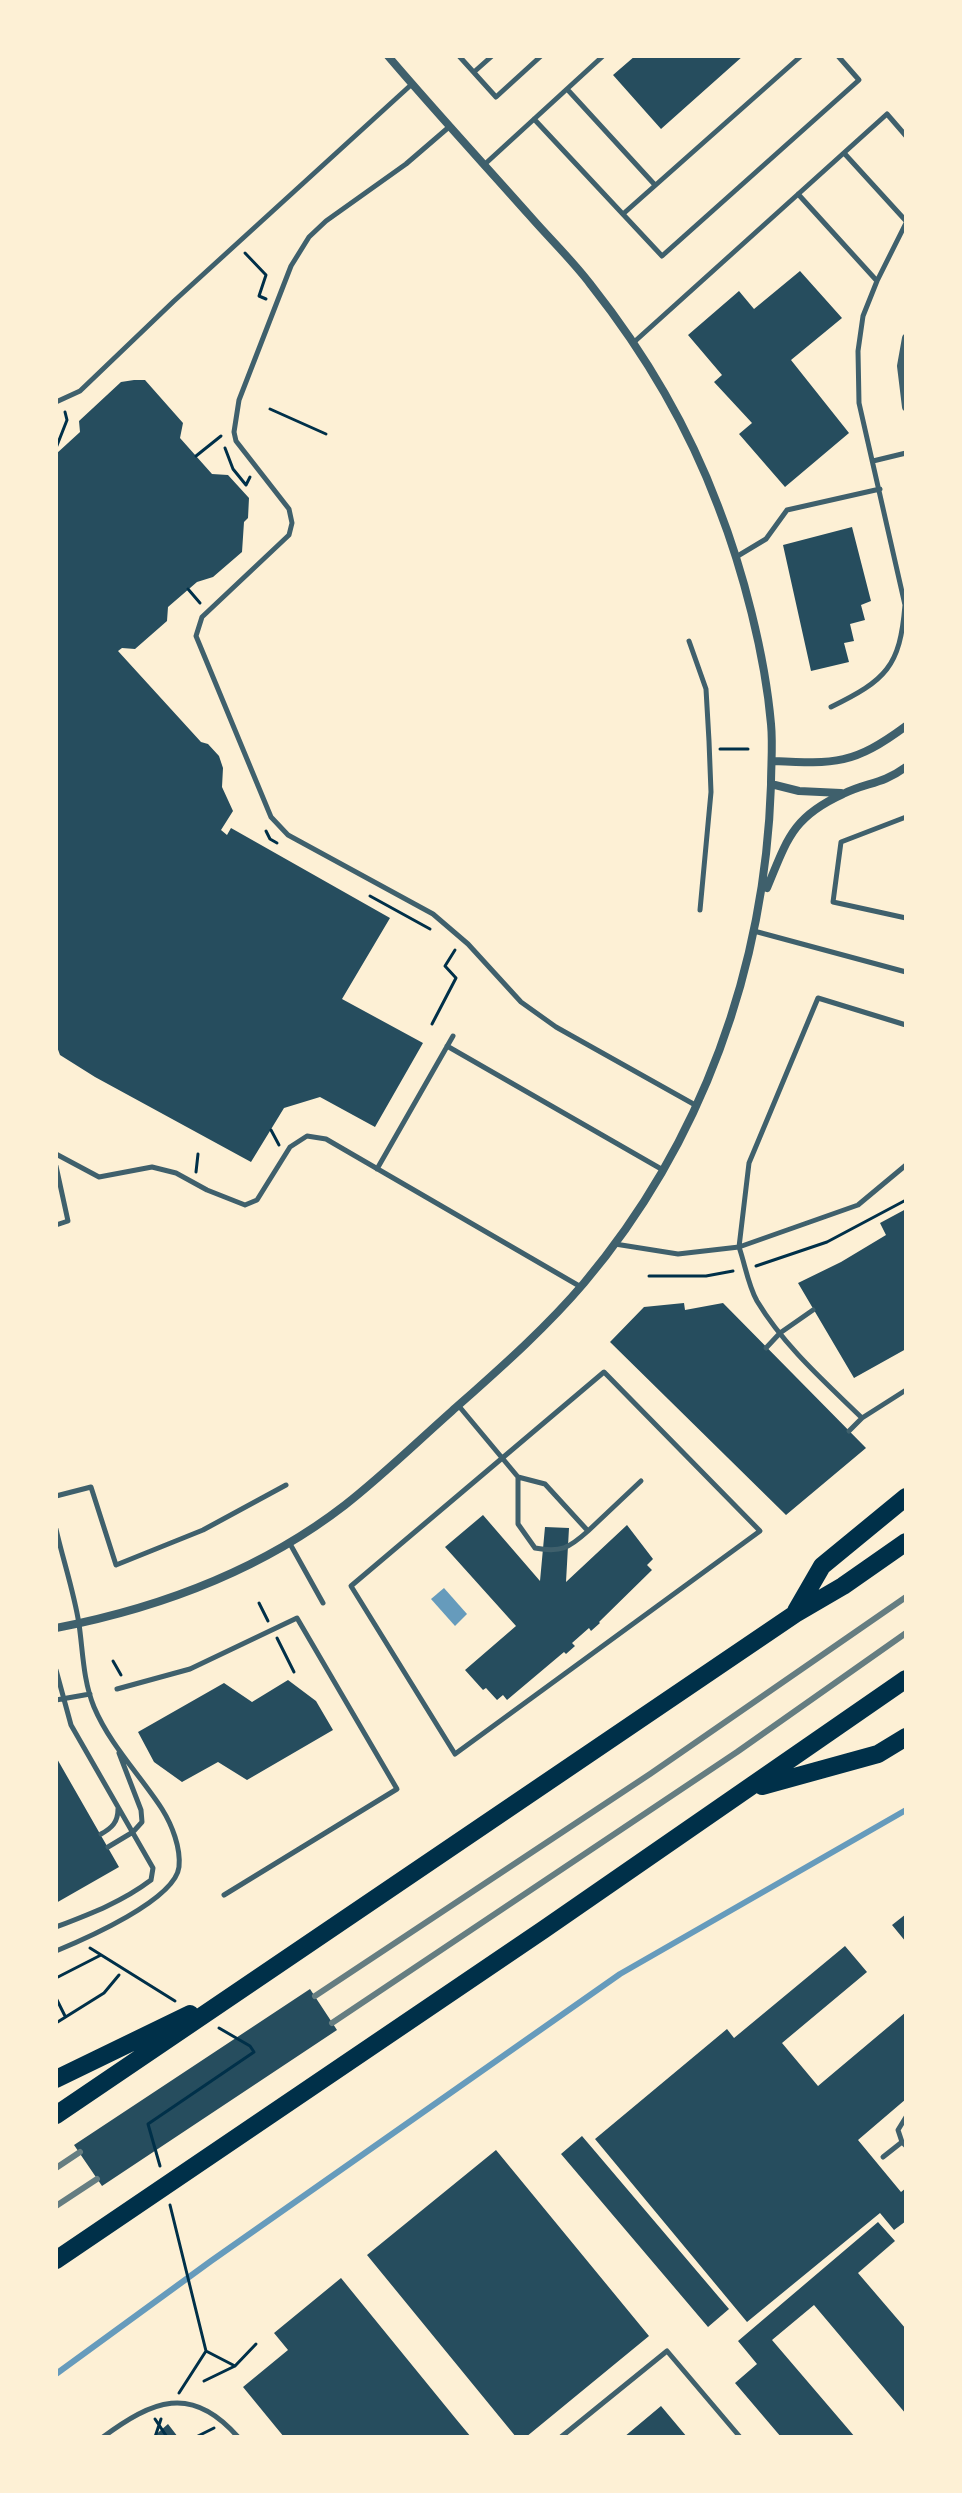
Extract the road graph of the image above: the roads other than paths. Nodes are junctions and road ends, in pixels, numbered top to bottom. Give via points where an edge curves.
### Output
1 (388, 56) edge
2 (459, 56) edge
3 (492, 56) edge
4 (541, 56) edge
5 (603, 56) edge
6 (801, 56) edge
7 (838, 56) edge
8 (474, 72) junction
9 (412, 84) junction
10 (567, 89) junction
11 (534, 119) junction
12 (450, 126) junction
13 (906, 136) edge
14 (844, 153) junction
15 (484, 165) junction
16 (655, 185) junction
17 (798, 194) junction
18 (623, 214) junction
19 (906, 222) edge
20 (877, 281) junction
21 (906, 338) edge
22 (633, 343) junction
23 (59, 401) edge
24 (906, 407) edge
25 (906, 453) edge
26 (873, 461) junction
27 (880, 489) junction
28 (735, 557) junction
29 (689, 641) dead end
30 (831, 707) dead end
31 (906, 726) edge
32 (772, 761) junction
33 (906, 767) edge
34 (771, 784) junction
35 (843, 793) junction
36 (906, 817) edge
37 (762, 900) junction
38 (700, 910) dead end
39 (906, 918) edge
40 (754, 931) junction
41 (906, 972) edge
42 (906, 1025) edge
43 (453, 1036) dead end
44 (447, 1046) junction
45 (697, 1106) junction
46 (56, 1154) edge
47 (906, 1165) edge
48 (56, 1166) edge
49 (377, 1169) junction
50 (663, 1170) junction
51 (56, 1225) edge
52 (614, 1244) junction
53 (739, 1247) junction
54 (581, 1287) junction
55 (813, 1310) dead end
56 (780, 1333) junction
57 (766, 1348) dead end
58 (906, 1390) edge
59 (458, 1405) junction
60 (862, 1418) junction
61 (849, 1431) dead end
62 (503, 1458) junction
63 (518, 1477) junction
64 (641, 1481) dead end
65 (286, 1485) dead end
66 (56, 1496) edge
67 (906, 1497) edge
68 (56, 1529) edge
69 (588, 1531) junction
70 (289, 1542) junction
71 (906, 1542) edge
72 (323, 1603) dead end
73 (795, 1614) junction
74 (79, 1623) junction
75 (56, 1628) edge
76 (56, 1670) edge
77 (906, 1679) edge
78 (117, 1689) dead end
79 (90, 1694) junction
80 (59, 1700) edge
81 (906, 1737) edge
82 (114, 1740) junction
83 (747, 1790) junction
84 (118, 1808) junction
85 (133, 1832) junction
86 (101, 1834) dead end
87 (108, 1847) dead end
88 (224, 1895) dead end
89 (56, 1927) edge
90 (56, 1951) edge
91 (243, 1989) junction
92 (56, 2079) edge
93 (56, 2115) edge
94 (906, 2117) edge
95 (904, 2144) edge
96 (883, 2157) dead end
97 (56, 2260) edge
98 (103, 2437) edge
99 (238, 2437) edge
100 (561, 2437) edge
101 (740, 2437) edge

1 - 9 street
2 - 8 lane
3 - 8 lane
4 - 8 lane via 496,97
5 - 10 lane
6 - 16 lane
7 - 18 lane via 859,80 662,256
9 - 12 street
9 - 23 lane via 80,391
10 - 11 lane
10 - 16 lane
11 - 15 lane
11 - 18 lane
12 - 15 street
12 - 45 lane via 326,221 291,266 239,400 234,432 289,509 289,535 202,617 196,636 271,817 288,835 433,914 534,1012
13 - 14 lane via 887,114
14 - 17 lane
14 - 19 lane
15 - 22 street via 590,284
16 - 18 lane
17 - 20 lane
17 - 22 lane
19 - 20 lane
20 - 26 lane via 863,316 858,351 859,403
21 - 24 street via 901,366
22 - 28 street via 697,453
25 - 26 lane
26 - 27 lane
27 - 28 lane via 787,510 766,539
27 - 30 lane via 905,605 902,639 889,669 864,691
28 - 32 street via 764,674
29 - 38 lane via 706,689 710,750
31 - 32 street via 875,749 841,762
32 - 34 street
33 - 35 street via 888,780
34 - 35 street
34 - 37 street
35 - 37 street via 790,832
36 - 39 lane via 841,842 833,902
37 - 40 street
40 - 41 lane
40 - 45 street via 734,1008
42 - 53 lane via 818,998 749,1163
43 - 44 lane
44 - 49 lane
44 - 50 lane
45 - 50 street
46 - 49 lane via 99,1177 152,1167 176,1173 245,1205 257,1200 290,1147 307,1136 326,1139
47 - 53 lane via 858,1205
48 - 51 lane via 68,1221
49 - 54 lane
50 - 52 street
52 - 53 lane via 678,1254
52 - 54 street
53 - 56 lane via 755,1298
54 - 59 street
55 - 56 lane
56 - 57 lane
56 - 60 lane
58 - 60 lane
59 - 62 lane
59 - 70 street via 342,1507
60 - 61 lane
62 - 62 lane via 604,1372 760,1531 455,1754 351,1586
62 - 63 lane
63 - 69 lane via 545,1484
63 - 69 lane via 518,1524 535,1548 571,1546
64 - 69 lane
65 - 66 lane via 203,1530 116,1565 91,1487
67 - 73 highway via 822,1566
68 - 74 lane
70 - 72 lane
70 - 74 street via 161,1602
71 - 73 highway
73 - 91 highway
74 - 75 street
74 - 79 lane
76 - 80 lane
77 - 83 highway
78 - 88 lane via 190,1669 297,1618 397,1789
79 - 80 lane
79 - 82 lane
80 - 84 lane
81 - 83 highway via 878,1754
82 - 85 lane via 141,1810 142,1822
82 - 90 lane via 162,1810 178,1846 179,1869 158,1896
83 - 97 highway
84 - 85 lane
84 - 86 lane via 118,1818
85 - 87 lane
85 - 89 lane via 153,1868 151,1880 106,1908
91 - 92 highway
91 - 93 highway
94 - 95 lane via 898,2130
95 - 96 lane
98 - 99 lane via 148,2407 168,2403 205,2409
100 - 101 lane via 667,2351

